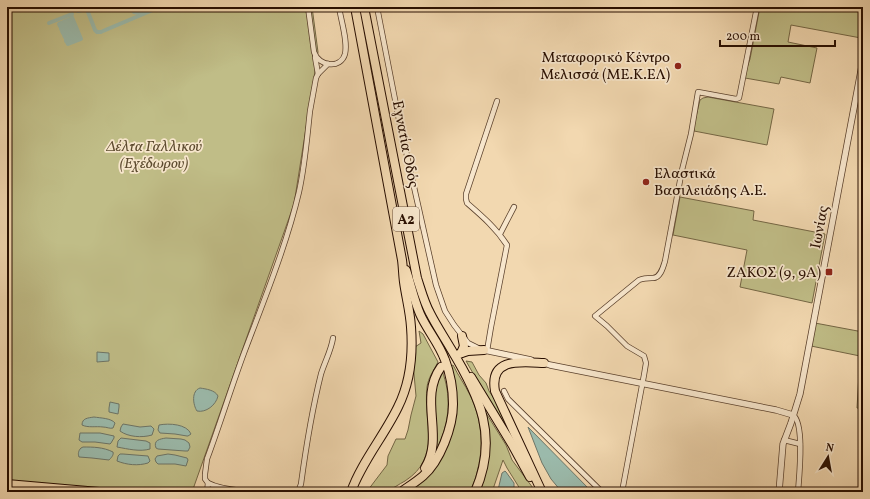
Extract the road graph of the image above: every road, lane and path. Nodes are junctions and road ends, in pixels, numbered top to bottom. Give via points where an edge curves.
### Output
1 (308, 7) edge
2 (339, 7) edge
3 (355, 7) edge
4 (364, 7) edge
5 (377, 7) edge
6 (757, 7) edge
7 (315, 57) junction
8 (863, 60) edge
9 (328, 64) junction
10 (318, 74) junction
11 (497, 101) dead end
12 (514, 207) dead end
13 (500, 234) junction
14 (402, 260) junction
15 (462, 336) junction
16 (333, 338) dead end
17 (486, 351) junction
18 (457, 352) junction
19 (544, 363) junction
20 (441, 367) dead end
21 (642, 384) junction
22 (504, 391) dead end
23 (793, 415) junction
24 (784, 440) junction
25 (800, 444) junction
26 (416, 481) junction
27 (208, 483) junction
28 (7, 484) edge
29 (352, 488) edge
30 (542, 491) edge
31 (99, 492) edge
32 (207, 492) edge
33 (251, 492) edge
34 (298, 492) edge
35 (401, 492) edge
36 (475, 492) edge
37 (602, 492) edge
38 (622, 492) edge
39 (779, 492) edge
40 (798, 492) edge

1 - 7 street
2 - 9 street via 346,42 345,55 337,63
3 - 14 highway, Εγνατία Οδός / Α2
4 - 18 highway, Εγνατία Οδός / Α2 via 419,284 429,312
5 - 15 street via 436,285 445,311
6 - 21 street via 739,98 698,92 662,270 654,278 638,280 595,316 627,346 644,356 646,363
7 - 9 street
7 - 10 street
8 - 23 street, Ιωνίας via 800,394
9 - 10 street
10 - 27 street via 310,111 299,192 286,239 207,459 205,479
11 - 13 street via 466,196 468,203
12 - 13 street
13 - 17 street via 507,245
14 - 26 highway, Α2 via 420,315 444,358 453,394 453,411 444,444 432,467
14 - 29 highway via 412,338 407,380 396,412
15 - 17 street via 472,345
15 - 18 highway via 464,346
16 - 34 street via 310,423
17 - 18 highway
17 - 19 street
18 - 30 highway via 526,472
18 - 36 highway, Α2 via 480,405 486,432 486,452
19 - 21 street
19 - 30 highway via 517,362 506,365 499,369 494,382 495,391
20 - 26 highway via 434,379 431,394 432,453
21 - 23 street
21 - 38 street
22 - 37 street via 508,399
23 - 24 street, Ιωνίας
23 - 25 street via 798,422
24 - 25 street
24 - 39 street, Ιωνίας
25 - 40 street
26 - 35 highway, Α2
27 - 32 street
27 - 33 street via 212,486
28 - 31 highway

